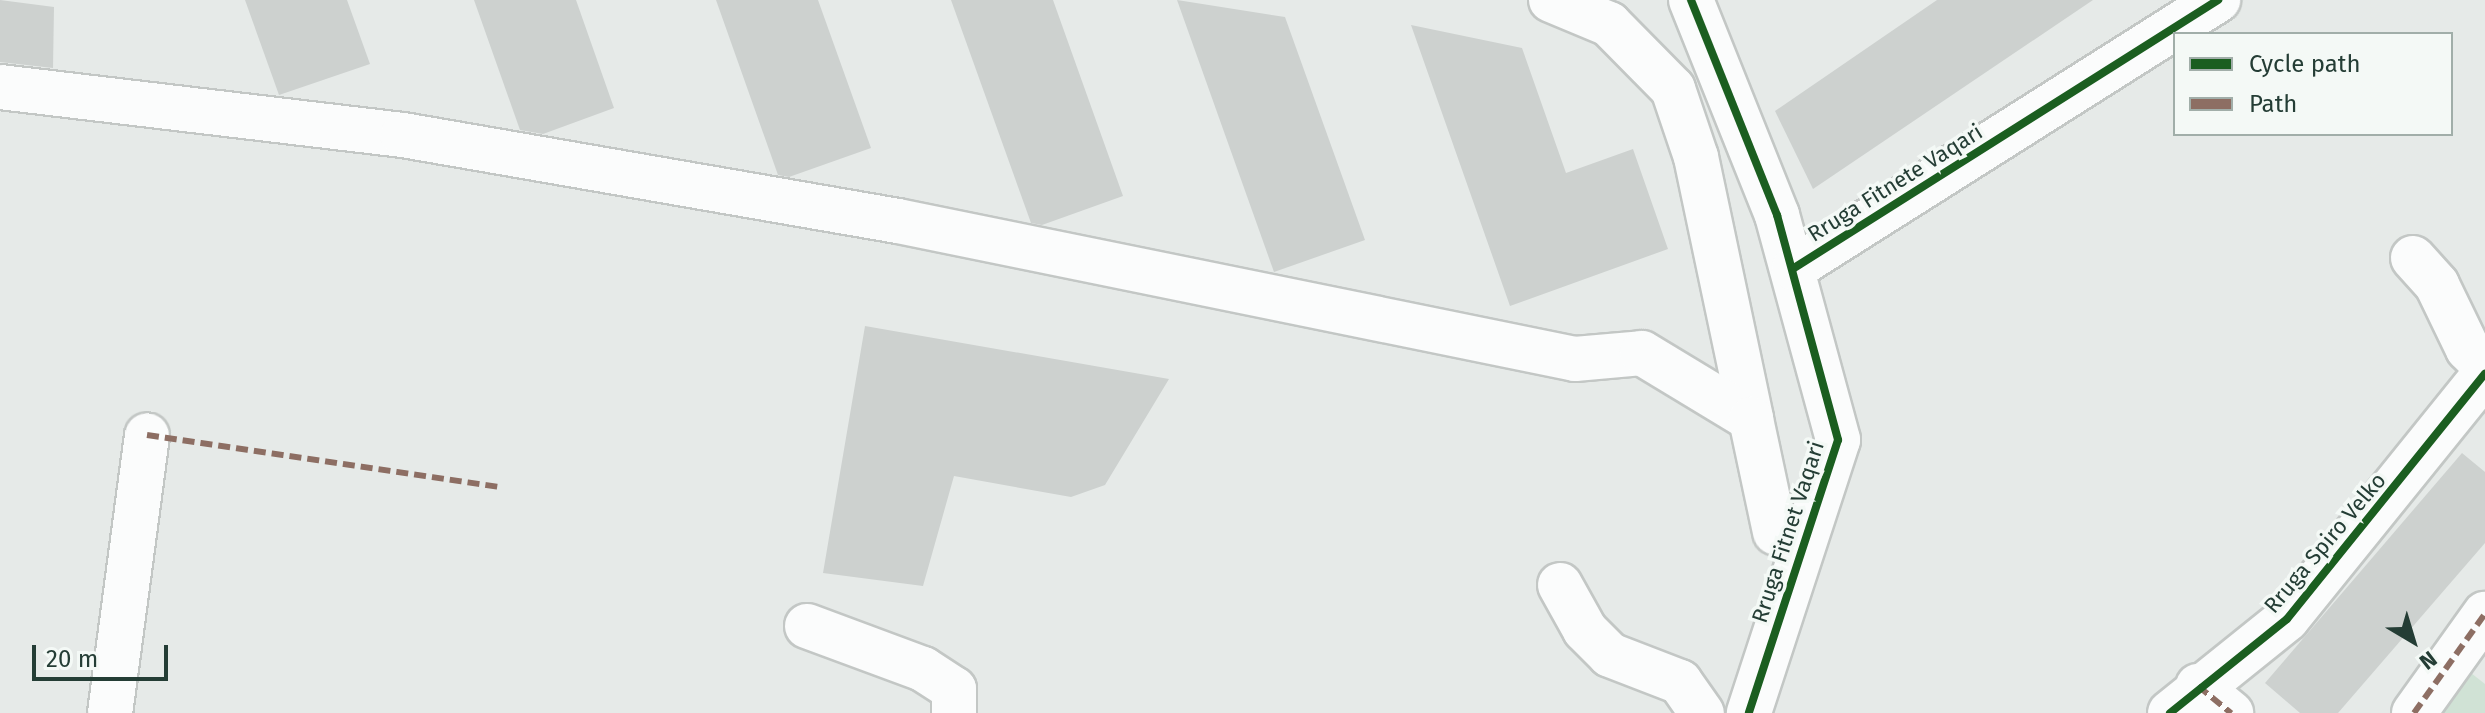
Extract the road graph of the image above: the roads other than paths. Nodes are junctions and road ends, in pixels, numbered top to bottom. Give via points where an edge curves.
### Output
1 (1551, 0) edge
2 (1691, 0) edge
3 (2218, 0) edge
4 (0, 87) edge
5 (2413, 258) dead end
6 (1794, 268) junction
7 (2485, 366) edge
8 (2485, 374) edge
9 (1751, 419) junction
10 (147, 435) dead end
11 (1775, 532) dead end
12 (1560, 585) dead end
13 (2485, 614) edge
14 (807, 626) dead end
15 (2184, 699) edge
16 (110, 713) edge
17 (954, 713) edge
18 (1702, 713) edge
19 (1749, 713) edge
20 (2231, 713) edge
21 (2414, 713) edge

1 - 9 street via 1609,24 1673,89 1696,157
2 - 6 street, Rruga Fitnete Vaqari via 1727,77
3 - 6 street, Rruga Fitnete Vaqari
4 - 9 street via 403,135 898,221 1575,359 1642,353
5 - 7 street via 2437,285 2468,349
6 - 19 street, Rruga Fitnet Vaqari via 1838,440
8 - 15 street, Rruga Spiro Velko via 2287,619
9 - 11 street
10 - 16 street
12 - 18 street via 1585,630 1610,655 1680,682
13 - 21 street
14 - 17 street via 923,669 954,689
15 - 20 street

